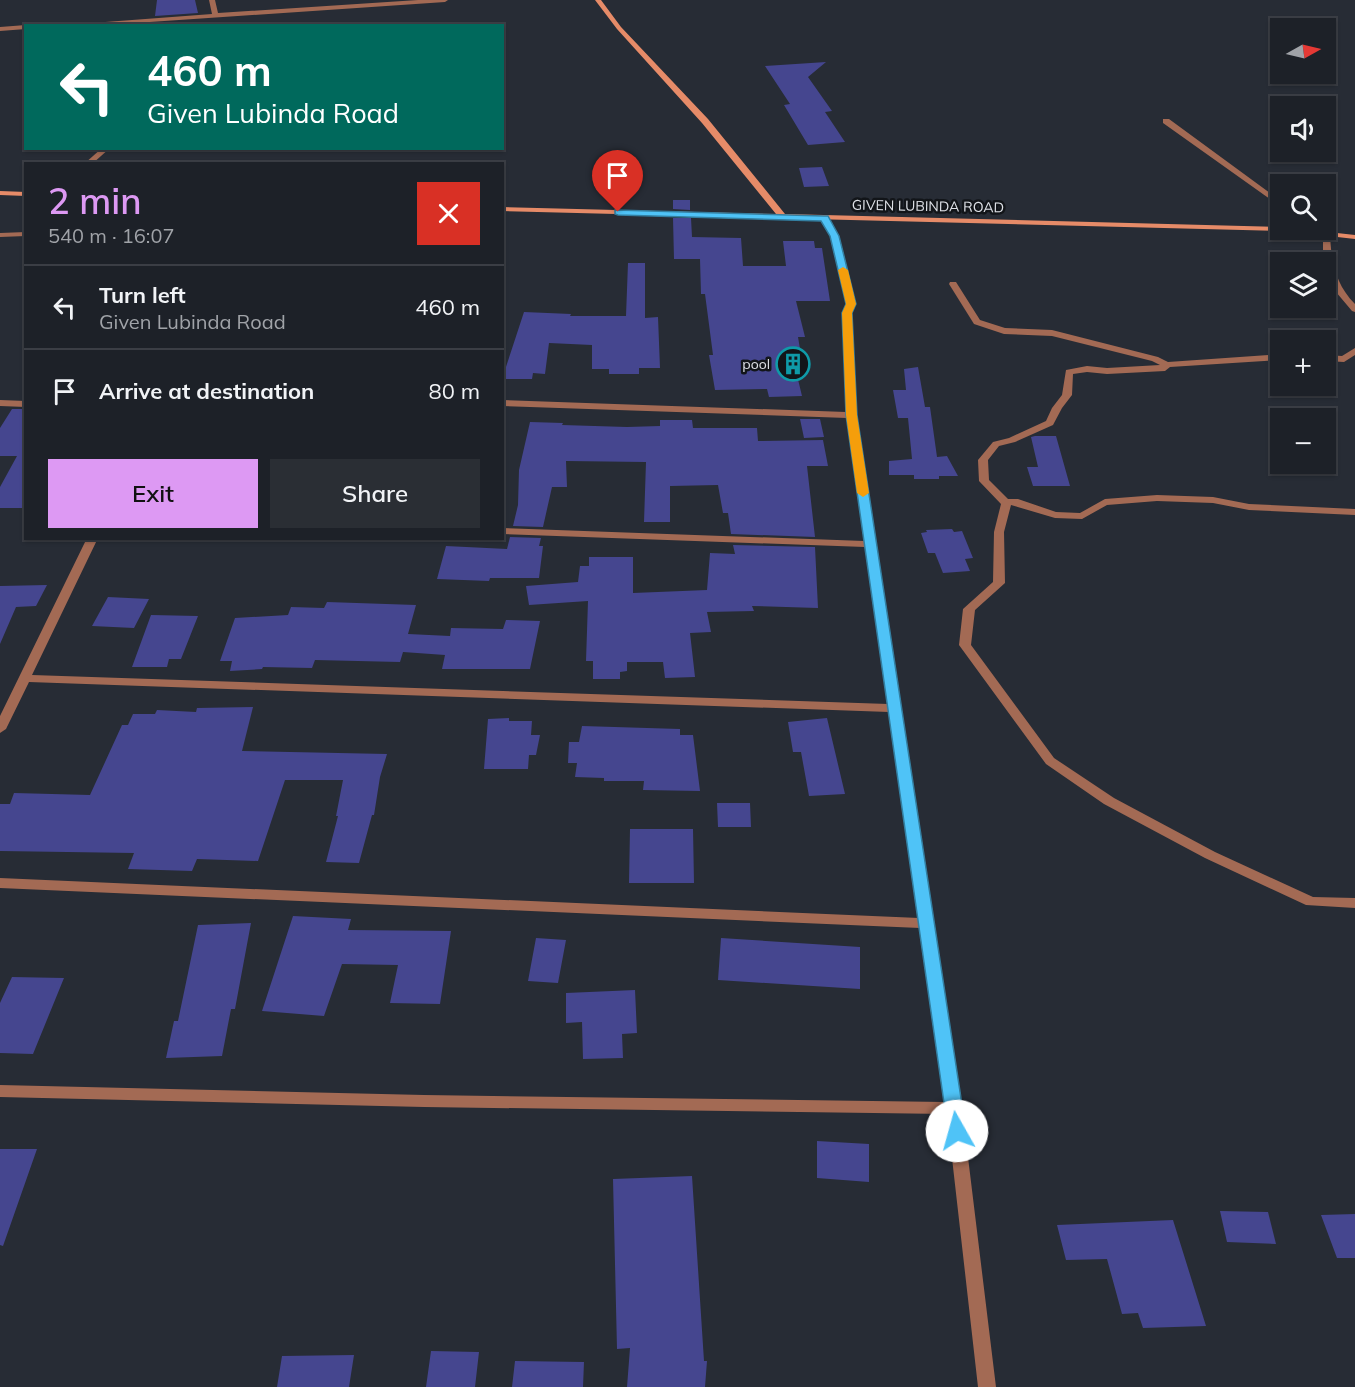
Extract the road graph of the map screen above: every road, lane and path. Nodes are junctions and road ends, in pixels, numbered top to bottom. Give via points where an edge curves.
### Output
1 (212, 0) edge
2 (445, 0) edge
3 (598, 0) edge
4 (216, 16) junction
5 (87, 24) edge
6 (24, 27) edge
7 (0, 29) edge
8 (1166, 121) dead end
9 (104, 150) edge
10 (90, 162) edge
11 (0, 193) edge
12 (24, 194) edge
13 (1270, 198) edge
14 (504, 209) edge
15 (783, 217) junction
16 (824, 218) junction
17 (1270, 229) edge
18 (24, 234) edge
19 (1336, 234) edge
20 (0, 235) edge
21 (1355, 237) edge
22 (1326, 240) edge
23 (953, 284) dead end
24 (1355, 309) edge
25 (1355, 351) edge
26 (1270, 358) edge
27 (1336, 358) edge
28 (1166, 364) junction
29 (0, 403) edge
30 (504, 403) edge
31 (24, 404) edge
32 (851, 415) junction
33 (1006, 503) junction
34 (1355, 512) edge
35 (504, 531) edge
36 (92, 540) edge
37 (871, 544) junction
38 (26, 678) junction
39 (895, 708) junction
40 (0, 729) edge
41 (0, 883) edge
42 (1355, 903) edge
43 (927, 923) junction
44 (0, 1091) edge
45 (954, 1108) junction
46 (987, 1387) edge

1 - 4 street
2 - 4 street
3 - 15 street
4 - 5 street
6 - 7 street
8 - 13 street
9 - 10 street
11 - 12 street
14 - 15 street, GIVEN LUBINDA ROAD
15 - 16 street, GIVEN LUBINDA ROAD
16 - 17 street, GIVEN LUBINDA ROAD
16 - 32 street via 834,236 851,304 847,313
18 - 20 street
19 - 21 street
22 - 24 street via 1328,262 1339,294
23 - 28 street via 977,322 1004,331 1052,333
25 - 27 street via 1344,359
26 - 28 street
28 - 33 street via 1165,368 1069,372 1066,395 1050,423 996,444 984,460 984,481
29 - 31 street
30 - 32 street
32 - 37 street
33 - 34 street via 1014,501 1055,515 1082,516 1105,502 1135,499 1213,500 1249,507
33 - 42 street via 999,532 999,583 969,609 965,645 1050,761 1109,801 1210,855 1311,902
35 - 37 street
36 - 38 street
37 - 39 street
38 - 39 street
38 - 40 street
39 - 43 street
41 - 43 street
43 - 45 street
44 - 45 street
45 - 46 street

